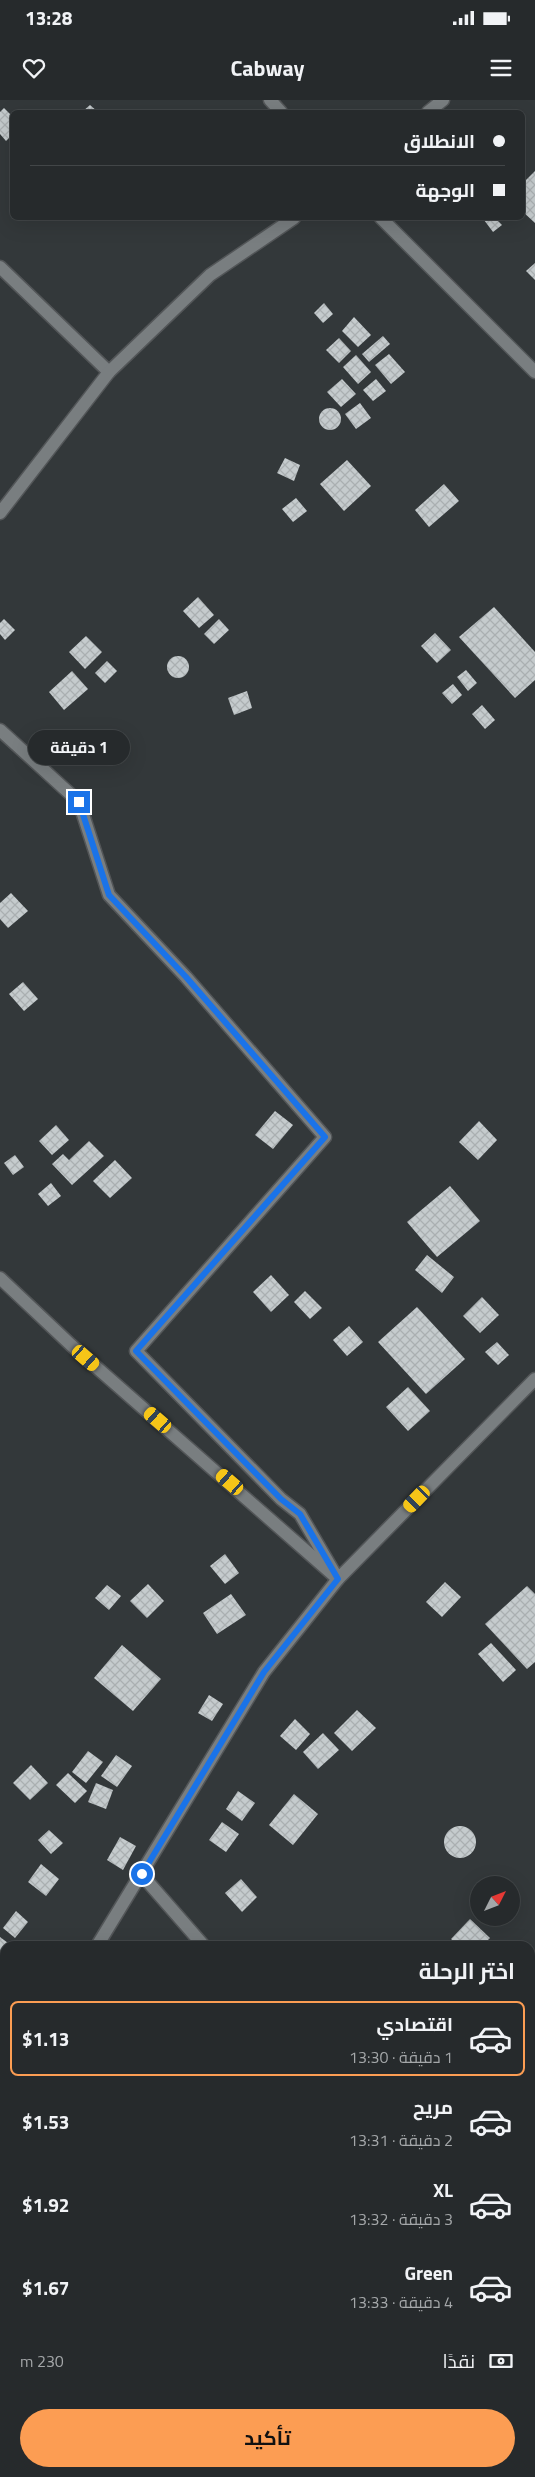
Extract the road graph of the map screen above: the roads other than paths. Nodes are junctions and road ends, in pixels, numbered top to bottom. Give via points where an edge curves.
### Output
1 (270, 100) edge
2 (443, 100) edge
3 (280, 110) edge
4 (430, 110) edge
5 (291, 220) edge
6 (383, 220) edge
7 (0, 267) edge
8 (109, 372) junction
9 (535, 372) edge
10 (0, 513) edge
11 (0, 730) edge
12 (0, 1278) edge
13 (535, 1379) edge
14 (338, 1579) junction
15 (142, 1874) junction
16 (100, 1941) edge
17 (200, 1941) edge

1 - 3 street
2 - 4 street
5 - 8 street via 210,275
6 - 9 street
7 - 8 street
8 - 10 street
11 - 14 street via 79,802 109,895 186,977 325,1137 136,1351 281,1499 300,1514
12 - 14 street via 71,1345
13 - 14 street
14 - 15 street via 264,1672
15 - 16 street
15 - 17 street

